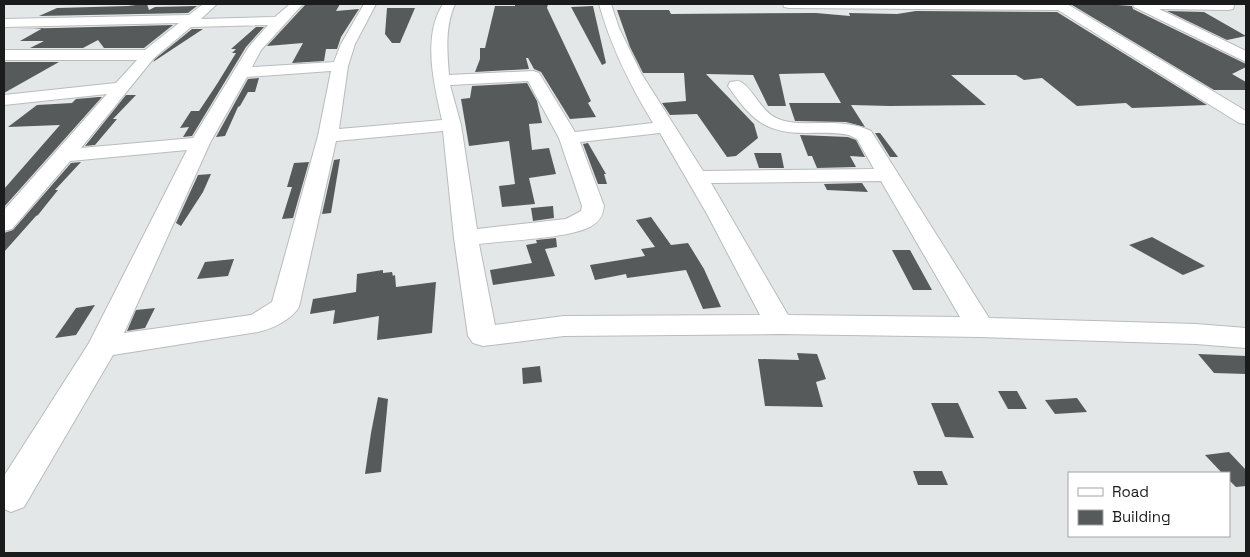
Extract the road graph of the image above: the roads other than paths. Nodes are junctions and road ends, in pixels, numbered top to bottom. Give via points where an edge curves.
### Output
1 (211, 4) edge
2 (297, 4) edge
3 (370, 4) edge
4 (449, 4) edge
5 (605, 4) edge
6 (789, 4) edge
7 (979, 4) edge
8 (1140, 4) edge
9 (1060, 5) edge
10 (1230, 7) edge
11 (279, 20) junction
12 (188, 21) junction
13 (4, 23) edge
14 (4, 55) edge
15 (149, 55) junction
16 (1246, 57) edge
17 (340, 66) junction
18 (243, 72) junction
19 (441, 80) junction
20 (736, 86) dead end
21 (120, 88) junction
22 (4, 100) edge
23 (1246, 119) edge
24 (452, 125) junction
25 (665, 126) junction
26 (328, 136) junction
27 (569, 138) junction
28 (200, 143) junction
29 (64, 156) junction
30 (889, 175) junction
31 (697, 177) junction
32 (4, 224) edge
33 (466, 238) junction
34 (779, 324) junction
35 (980, 327) junction
36 (1246, 338) edge
37 (103, 346) junction
38 (11, 496) dead end

1 - 12 street
2 - 11 street
3 - 17 street
4 - 19 street via 443,14 438,47
5 - 25 street via 625,58
6 - 7 street
7 - 9 street
8 - 10 street
8 - 16 street
9 - 23 street
11 - 12 street
11 - 18 street via 255,48
12 - 13 street
12 - 15 street
14 - 15 street
15 - 21 street
17 - 18 street
17 - 26 street
18 - 28 street
19 - 24 street
19 - 27 street via 533,76
20 - 30 street via 768,122 859,132
21 - 22 street
21 - 29 street
24 - 26 street
24 - 33 street
25 - 27 street
25 - 31 street
26 - 37 street via 285,307 258,323
27 - 33 street via 593,206 592,214 570,226
28 - 29 street
28 - 37 street
29 - 32 street
30 - 31 street
30 - 35 street
31 - 34 street
33 - 34 street via 483,336 564,326
34 - 35 street
35 - 36 street
37 - 38 street

